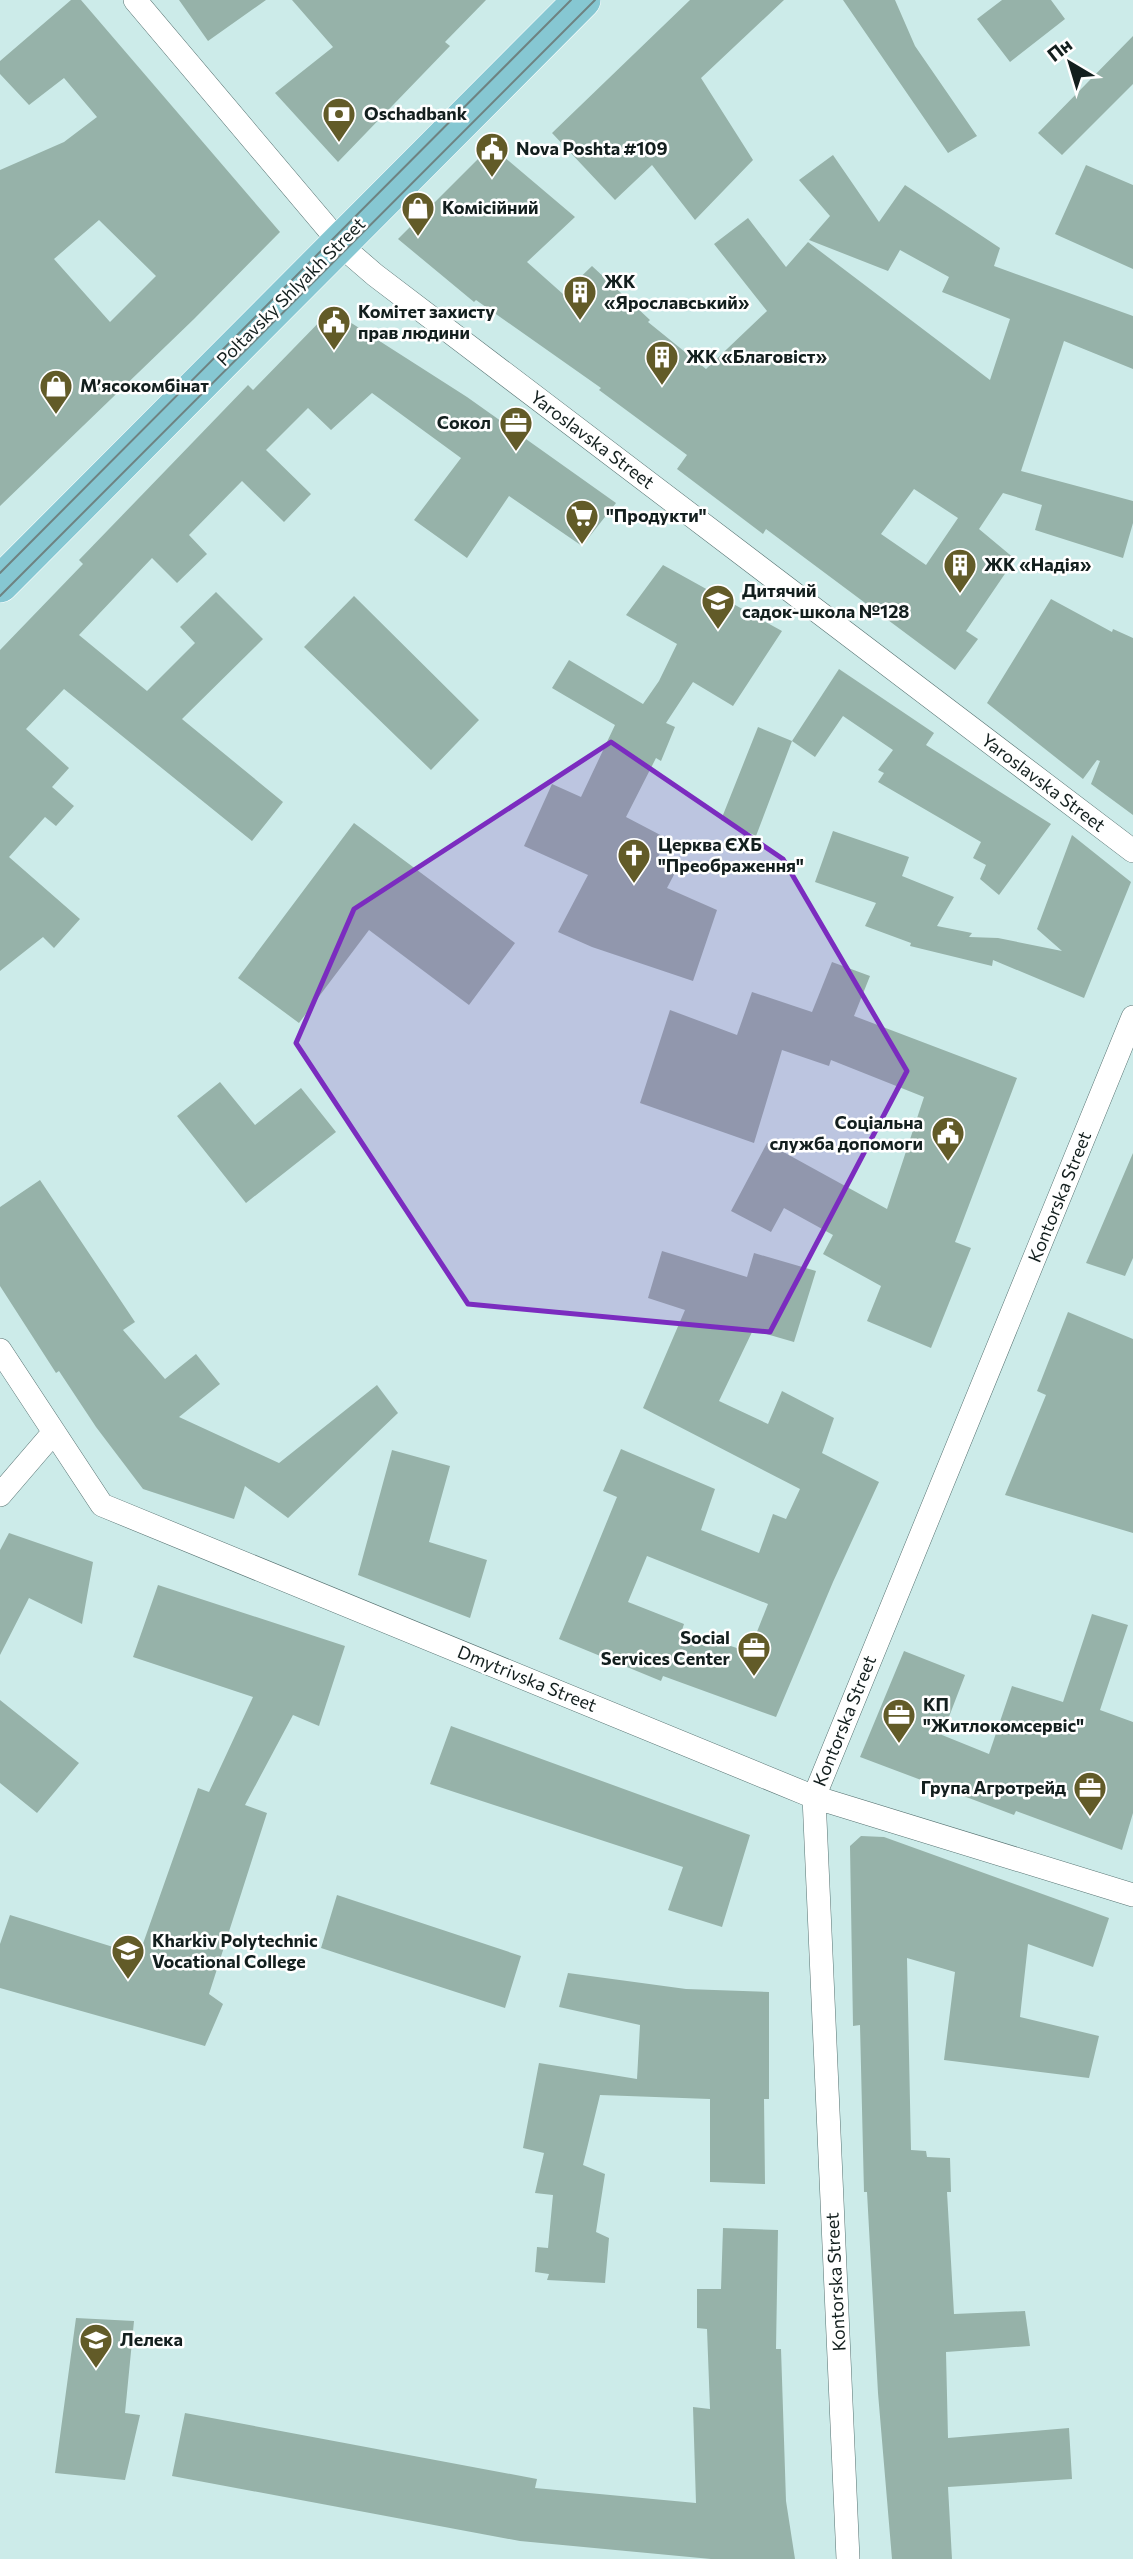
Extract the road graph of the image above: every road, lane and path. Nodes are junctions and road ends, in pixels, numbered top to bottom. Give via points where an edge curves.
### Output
1 (135, 0) edge
2 (582, 0) edge
3 (341, 243) junction
4 (0, 584) edge
5 (1133, 850) edge
6 (1133, 1017) edge
7 (0, 1350) edge
8 (54, 1432) junction
9 (0, 1495) edge
10 (814, 1797) junction
11 (1133, 1895) edge
12 (848, 2559) edge

1 - 3 street, Yaroslavska Street
2 - 3 main road, Poltavsky Shlyakh Street
3 - 4 main road, Poltavsky Shlyakh Street
3 - 5 street, Yaroslavska Street via 374,275
6 - 10 street, Kontorska Street
7 - 8 street, Dmytrivska Street
8 - 9 street
8 - 10 street, Dmytrivska Street via 102,1505
10 - 11 street, Dmytrivska Street
10 - 12 street, Kontorska Street

